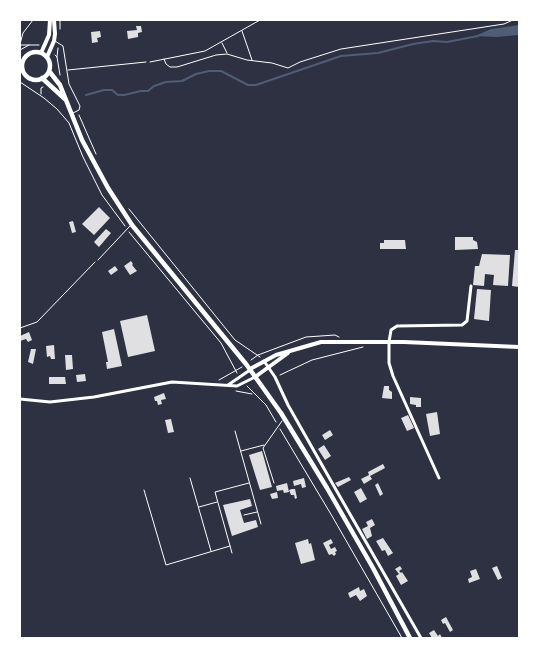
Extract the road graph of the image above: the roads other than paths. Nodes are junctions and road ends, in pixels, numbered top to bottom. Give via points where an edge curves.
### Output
1 (52, 20) edge
2 (54, 41) junction
3 (41, 53) junction
4 (47, 57) junction
5 (22, 58) edge
6 (146, 62) road end
7 (21, 70) edge
8 (67, 70) junction
9 (49, 71) junction
10 (42, 78) junction
11 (67, 101) junction
12 (72, 114) junction
13 (132, 225) junction
14 (98, 260) road end
15 (471, 286) dead end
16 (389, 342) junction
17 (519, 347) edge
18 (289, 352) junction
19 (264, 361) junction
20 (268, 368) junction
21 (250, 370) junction
22 (255, 377) junction
23 (228, 385) junction
24 (20, 399) edge
25 (285, 418) junction
26 (235, 431) dead end
27 (264, 445) junction
28 (240, 451) junction
29 (190, 478) dead end
30 (439, 478) dead end
31 (249, 482) junction
32 (274, 483) dead end
33 (144, 490) dead end
34 (218, 502) junction
35 (198, 507) junction
36 (258, 512) junction
37 (244, 515) dead end
38 (261, 524) dead end
39 (230, 546) junction
40 (211, 552) junction
41 (232, 553) dead end
42 (410, 638) edge
43 (421, 638) edge

1 - 2 street
1 - 3 street
2 - 4 street
2 - 8 lane via 63,46
3 - 4 main road
3 - 5 main road via 31,52
4 - 9 main road
5 - 7 main road
6 - 8 lane
7 - 10 main road via 33,79
8 - 12 lane via 69,84 80,106
9 - 10 main road
9 - 11 main road
10 - 11 main road
11 - 12 main road
12 - 13 main road via 95,167
13 - 14 lane
13 - 21 main road
15 - 16 street via 467,321 462,325 397,326 391,330
16 - 17 street
16 - 18 street via 322,342
16 - 30 street via 393,376
18 - 19 street
18 - 20 street
19 - 20 street
19 - 21 street
20 - 22 street
20 - 43 street
21 - 22 main road
21 - 23 street
22 - 23 street via 237,386
22 - 25 main road
23 - 24 street via 172,382 50,402
25 - 27 lane
25 - 42 main road
26 - 28 lane
27 - 28 lane
27 - 32 lane
28 - 31 lane
29 - 35 lane
31 - 34 lane via 215,492
31 - 36 lane
33 - 40 lane via 166,565
34 - 35 lane
34 - 39 lane
35 - 40 lane
36 - 37 lane
36 - 38 lane
39 - 40 lane
39 - 41 lane

